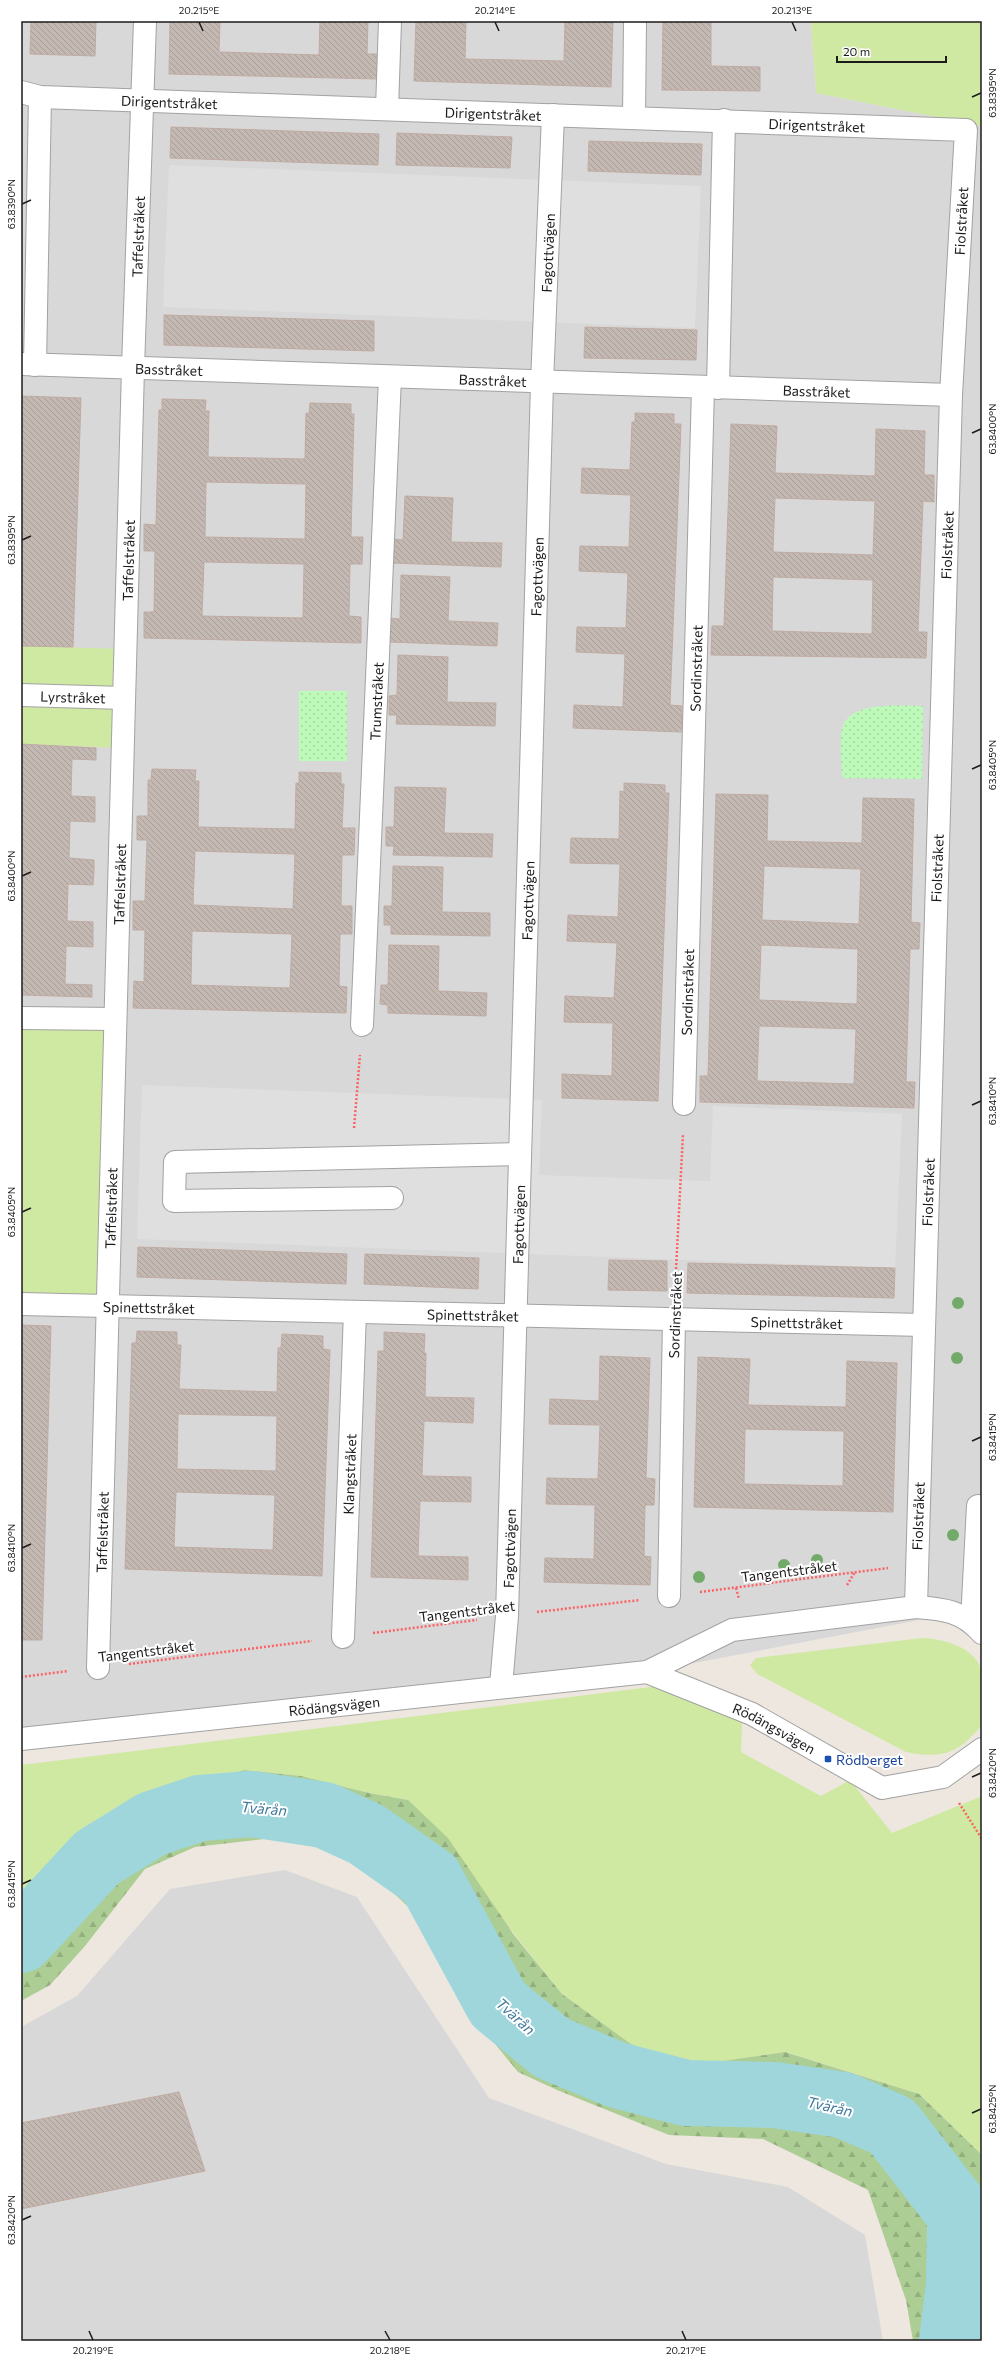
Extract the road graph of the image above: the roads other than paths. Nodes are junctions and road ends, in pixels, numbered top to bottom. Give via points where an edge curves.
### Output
1 (145, 21) edge
2 (390, 21) edge
3 (635, 21) edge
4 (30, 94) edge
5 (142, 101) junction
6 (387, 109) junction
7 (553, 115) junction
8 (634, 118) junction
9 (724, 120) junction
10 (966, 130) joint
11 (28, 364) edge
12 (133, 368) junction
13 (390, 377) junction
14 (542, 383) junction
15 (711, 387) junction
16 (951, 395) junction
17 (21, 695) edge
18 (124, 698) junction
19 (21, 1018) edge
20 (115, 1019) junction
21 (362, 1025) road end
22 (684, 1104) road end
23 (520, 1154) junction
24 (392, 1198) dead end
25 (21, 1304) edge
26 (107, 1306) junction
27 (355, 1312) junction
28 (514, 1316) junction
29 (674, 1320) junction
30 (924, 1325) junction
31 (982, 1506) edge
32 (669, 1596) road end
33 (916, 1607) junction
34 (977, 1627) edge
35 (343, 1637) road end
36 (98, 1668) road end
37 (648, 1672) junction
38 (501, 1686) junction
39 (21, 1739) edge
40 (982, 1749) edge

1 - 5 street, Taffelstråket
2 - 6 street
3 - 8 street
4 - 5 street, Dirigentstråket
4 - 11 street, Basstråket
5 - 6 street, Dirigentstråket
5 - 12 street, Taffelstråket
6 - 7 street, Dirigentstråket
7 - 8 street, Dirigentstråket
7 - 14 street, Fagottvägen
8 - 9 street, Dirigentstråket
9 - 10 street, Dirigentstråket
9 - 15 street, Sordinstråket
10 - 16 street, Fiolstråket
11 - 12 street, Basstråket
12 - 13 street, Basstråket
12 - 18 street, Taffelstråket
13 - 14 street, Basstråket
13 - 21 street, Trumstråket
14 - 15 street, Basstråket
14 - 23 street, Fagottvägen
15 - 16 street, Basstråket
15 - 22 street, Sordinstråket
16 - 30 street, Fiolstråket
17 - 18 street, Lyrstråket
18 - 20 street, Taffelstråket
19 - 20 street
20 - 26 street, Taffelstråket
23 - 24 street via 176,1162 174,1201
23 - 28 street, Fagottvägen
25 - 26 street, Spinettstråket
26 - 27 street, Spinettstråket
26 - 36 street, Taffelstråket
27 - 28 street, Spinettstråket
27 - 35 street, Klangstråket
28 - 29 street, Spinettstråket
28 - 38 street, Fagottvägen via 507,1616
29 - 30 street, Spinettstråket
29 - 32 street, Sordinstråket
30 - 33 street, Fiolstråket
31 - 34 street via 978,1506
33 - 34 street, Rödängsvägen via 946,1609
33 - 37 street, Rödängsvägen via 732,1630
37 - 38 street, Rödängsvägen
37 - 40 street, Rödängsvägen via 752,1714 882,1788 943,1777
38 - 39 street, Rödängsvägen

